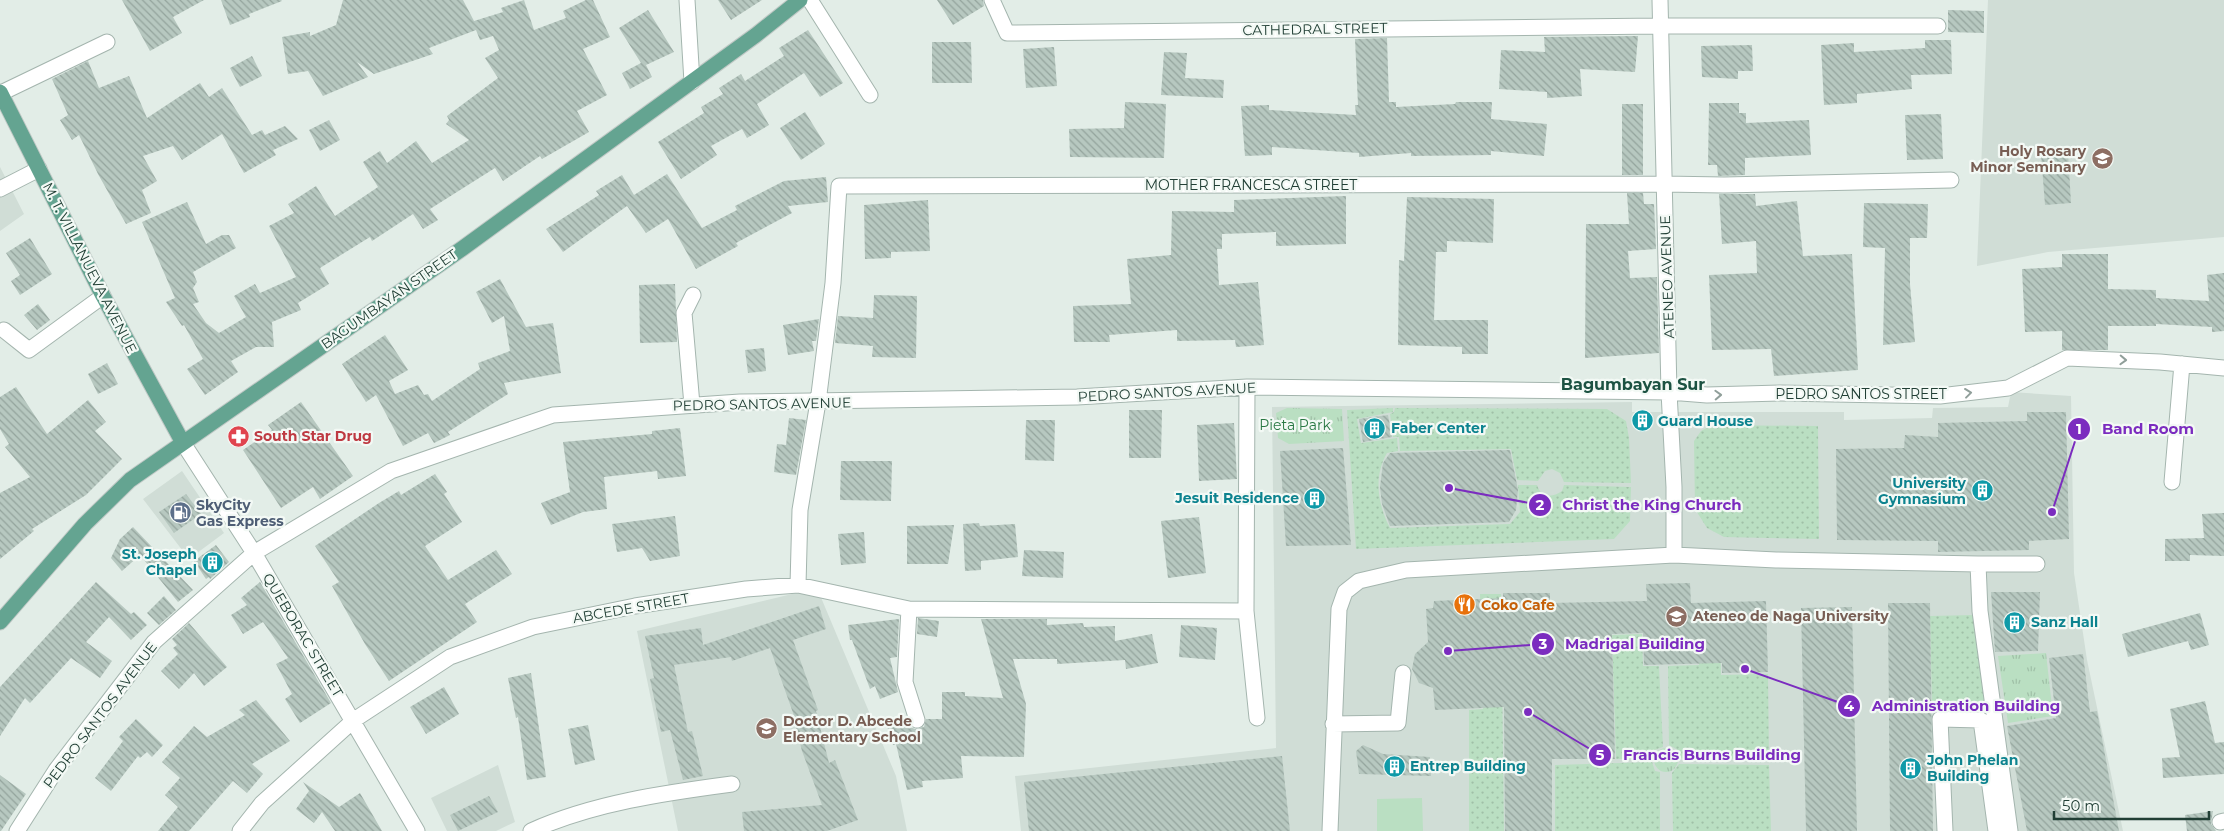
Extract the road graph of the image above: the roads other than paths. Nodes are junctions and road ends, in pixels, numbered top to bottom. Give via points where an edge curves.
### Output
1 (688, 0) edge
2 (800, 0) edge
3 (810, 0) edge
4 (992, 0) edge
5 (1660, 0) edge
6 (1660, 26) junction
7 (1938, 26) dead end
8 (107, 42) dead end
9 (692, 82) junction
10 (0, 93) edge
11 (870, 95) dead end
12 (39, 169) junction
13 (1951, 180) dead end
14 (1663, 184) junction
15 (0, 189) edge
16 (693, 295) dead end
17 (103, 296) junction
18 (4, 330) dead end
19 (2182, 364) junction
20 (2224, 368) edge
21 (1247, 386) junction
22 (1670, 392) junction
23 (818, 402) junction
24 (692, 405) junction
25 (183, 443) junction
26 (2172, 482) dead end
27 (254, 553) junction
28 (1674, 555) junction
29 (1978, 564) junction
30 (2037, 564) dead end
31 (798, 585) junction
32 (909, 609) junction
33 (1246, 611) junction
34 (0, 622) edge
35 (1402, 674) dead end
36 (1257, 718) dead end
37 (354, 720) junction
38 (917, 720) dead end
39 (1333, 724) junction
40 (732, 784) dead end
41 (17, 831) edge
42 (240, 831) edge
43 (417, 831) edge
44 (530, 831) edge
45 (1330, 831) edge
46 (1945, 831) edge
47 (1996, 831) edge
48 (2010, 831) edge

1 - 9 street
2 - 9 main road, BAGUMBAYAN STREET
3 - 11 street
4 - 6 street, CATHEDRAL STREET via 1006,33
5 - 6 street, ATENEO AVENUE
6 - 7 street
6 - 14 street, ATENEO AVENUE
8 - 10 street
9 - 25 main road, BAGUMBAYAN STREET
10 - 12 main road, M. T. VILLANUEVA AVENUE
12 - 15 street
12 - 17 main road, M. T. VILLANUEVA AVENUE
13 - 14 street, MOTHER FRANCESCA STREET
14 - 22 street, ATENEO AVENUE
14 - 23 street, MOTHER FRANCESCA STREET via 839,186 833,283
16 - 24 street via 684,312
17 - 18 street via 29,350
17 - 25 main road, M. T. VILLANUEVA AVENUE
19 - 20 street, PEDRO SANTOS STREET
22 -> 19 street, PEDRO SANTOS STREET via 1940,396 2008,388 2067,358
19 - 26 street
21 - 22 street, PEDRO SANTOS AVENUE
21 - 23 street, PEDRO SANTOS AVENUE via 1078,397
21 - 33 street
22 - 28 street, ATENEO AVENUE
23 - 24 street, PEDRO SANTOS AVENUE
23 - 31 street via 800,510
24 - 27 street, PEDRO SANTOS AVENUE via 554,415 467,443 391,471
25 - 27 street, QUEBORAC STREET
25 - 34 main road, BAGUMBAYAN STREET via 130,480
27 - 37 street, QUEBORAC STREET
27 - 41 street, PEDRO SANTOS AVENUE via 154,642 56,770
28 - 29 street
28 - 39 street via 1406,570 1358,582 1345,592 1339,609
29 - 30 street
29 - 48 street via 1980,611
31 - 32 street, ABCEDE STREET
31 - 37 street, ABCEDE STREET via 635,606 533,627 450,657
32 - 33 street, ABCEDE STREET
32 - 38 street via 905,682
33 - 36 street
35 - 39 street via 1398,723
37 - 42 street, ABCEDE STREET via 262,803
37 - 43 street, QUEBORAC STREET
39 - 45 street
40 - 44 street via 667,793 561,817
46 - 47 street via 1940,719 1982,720

